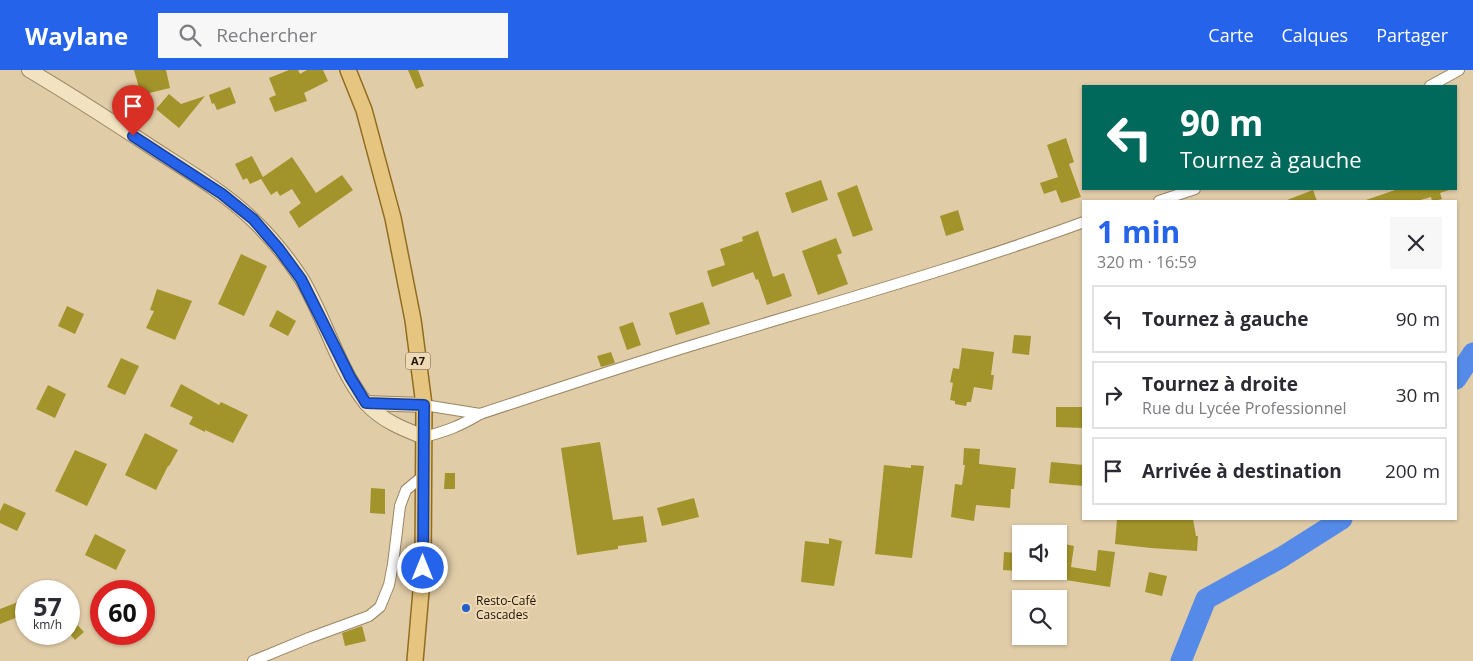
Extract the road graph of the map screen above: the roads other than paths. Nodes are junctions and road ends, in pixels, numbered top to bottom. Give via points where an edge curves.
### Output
1 (29, 70) edge
2 (348, 70) edge
3 (1458, 70) edge
4 (1432, 85) edge
5 (1193, 190) edge
6 (1162, 200) edge
7 (1082, 223) edge
8 (366, 403) junction
9 (424, 405) junction
10 (480, 414) junction
11 (424, 436) junction
12 (423, 476) junction
13 (253, 661) edge
14 (414, 661) edge

1 - 8 main road via 222,194 253,219 301,279
2 - 9 main road, A7 via 364,110 394,218 413,320
3 - 4 street
5 - 6 street
7 - 10 street
8 - 9 main road
8 - 11 main road via 383,418
9 - 10 street
9 - 11 main road, A7
10 - 11 street via 462,425
11 - 12 main road, A7
12 - 13 street via 406,490 400,506 390,585 380,607 369,616
12 - 14 main road, A7 via 423,568

